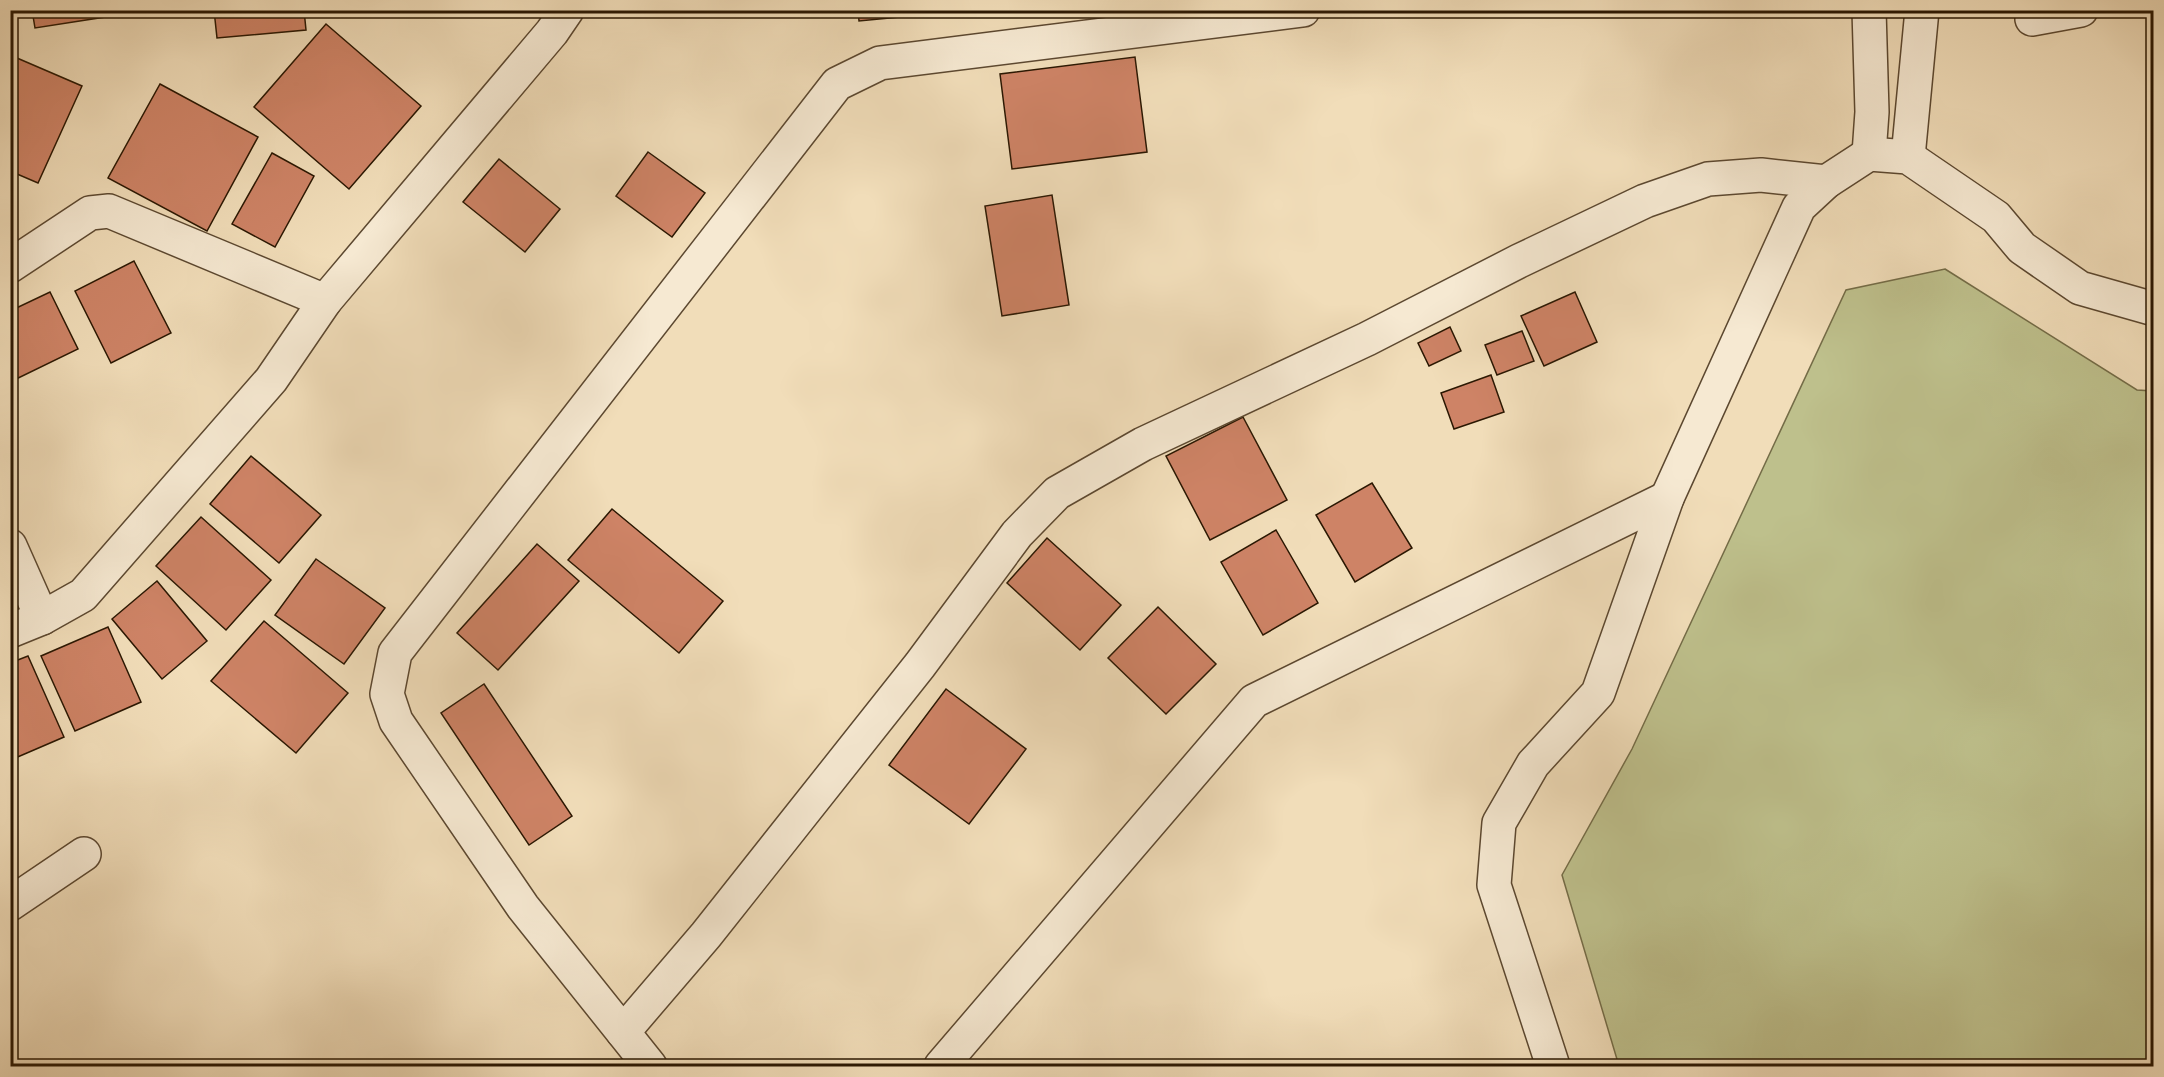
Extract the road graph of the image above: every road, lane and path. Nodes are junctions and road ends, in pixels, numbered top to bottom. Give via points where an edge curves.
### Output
1 (567, 10) edge
2 (1303, 10) edge
3 (1869, 10) edge
4 (1923, 10) edge
5 (2080, 10) edge
6 (2032, 19) dead end
7 (1869, 154) junction
8 (1908, 157) junction
9 (1826, 182) junction
10 (10, 266) edge
11 (326, 301) junction
12 (2154, 309) edge
13 (1667, 498) junction
14 (10, 546) edge
15 (42, 618) junction
16 (10, 631) edge
17 (84, 854) dead end
18 (10, 904) edge
19 (623, 1032) junction
20 (651, 1066) edge
21 (941, 1066) edge
22 (1553, 1066) edge

1 - 11 street
2 - 19 street via 880,63 837,84 395,653 387,694 396,721 523,907
3 - 7 street
4 - 8 street
5 - 6 street
7 - 8 street
7 - 9 street
8 - 12 street via 1996,217 2022,248 2080,288
9 - 13 street via 1799,207
9 - 19 street via 1761,175 1708,179 1645,201 1367,339 1143,444 1057,493 1017,534 920,665
10 - 11 street via 90,213 109,211
11 - 15 street via 271,380 83,595
13 - 21 street via 1254,701
13 - 22 street via 1598,693 1533,764 1499,823 1494,885
14 - 15 street
15 - 16 street
17 - 18 street
19 - 20 street

